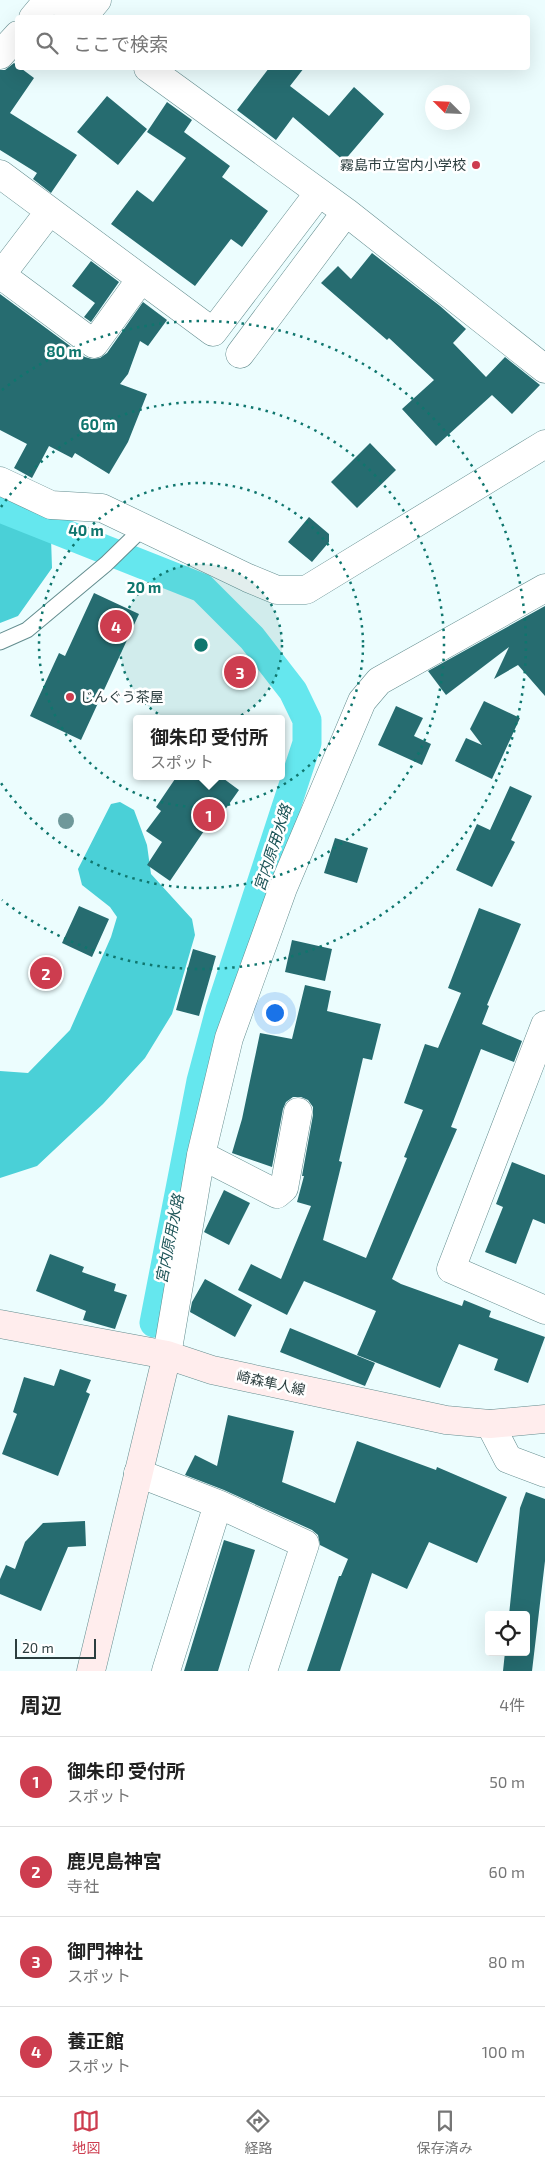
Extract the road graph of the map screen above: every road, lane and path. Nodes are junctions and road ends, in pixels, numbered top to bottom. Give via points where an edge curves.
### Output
1 (48, 0) edge
2 (58, 0) edge
3 (97, 0) edge
4 (36, 15) edge
5 (77, 15) edge
6 (84, 15) edge
7 (15, 38) edge
8 (0, 55) edge
9 (151, 70) edge
10 (0, 174) edge
11 (318, 194) junction
12 (50, 212) junction
13 (346, 212) junction
14 (141, 279) junction
15 (240, 354) dead end
16 (545, 369) edge
17 (545, 444) edge
18 (0, 481) edge
19 (138, 532) junction
20 (545, 588) edge
21 (0, 642) edge
22 (545, 1025) edge
23 (298, 1112) dead end
24 (201, 1155) junction
25 (545, 1310) edge
26 (0, 1324) edge
27 (167, 1355) junction
28 (545, 1419) edge
29 (490, 1424) junction
30 (138, 1473) junction
31 (545, 1473) edge
32 (218, 1504) junction
33 (91, 1671) edge
34 (166, 1671) edge
35 (263, 1671) edge

1 - 4 street
2 - 5 street
3 - 6 street
7 - 8 street
9 - 11 street
10 - 12 street
11 - 13 street
11 - 14 street via 213,332
12 - 14 street
12 - 14 street via 1,274 94,344
13 - 15 street
13 - 16 street
17 - 19 street via 306,590 277,590
18 - 19 street via 51,506 102,508
19 - 21 lane via 106,564 27,630
20 - 24 street via 379,681 362,701 283,888 229,1038
22 - 25 street via 451,1269
23 - 24 street via 284,1188 277,1194
24 - 27 street
26 - 27 main road, 崎森隼人線
27 - 29 main road, 崎森隼人線 via 212,1370 426,1416
27 - 30 main road
28 - 29 main road, 崎森隼人線
29 - 31 street via 508,1459
30 - 32 street
30 - 33 main road
32 - 34 street
32 - 35 street via 305,1544

